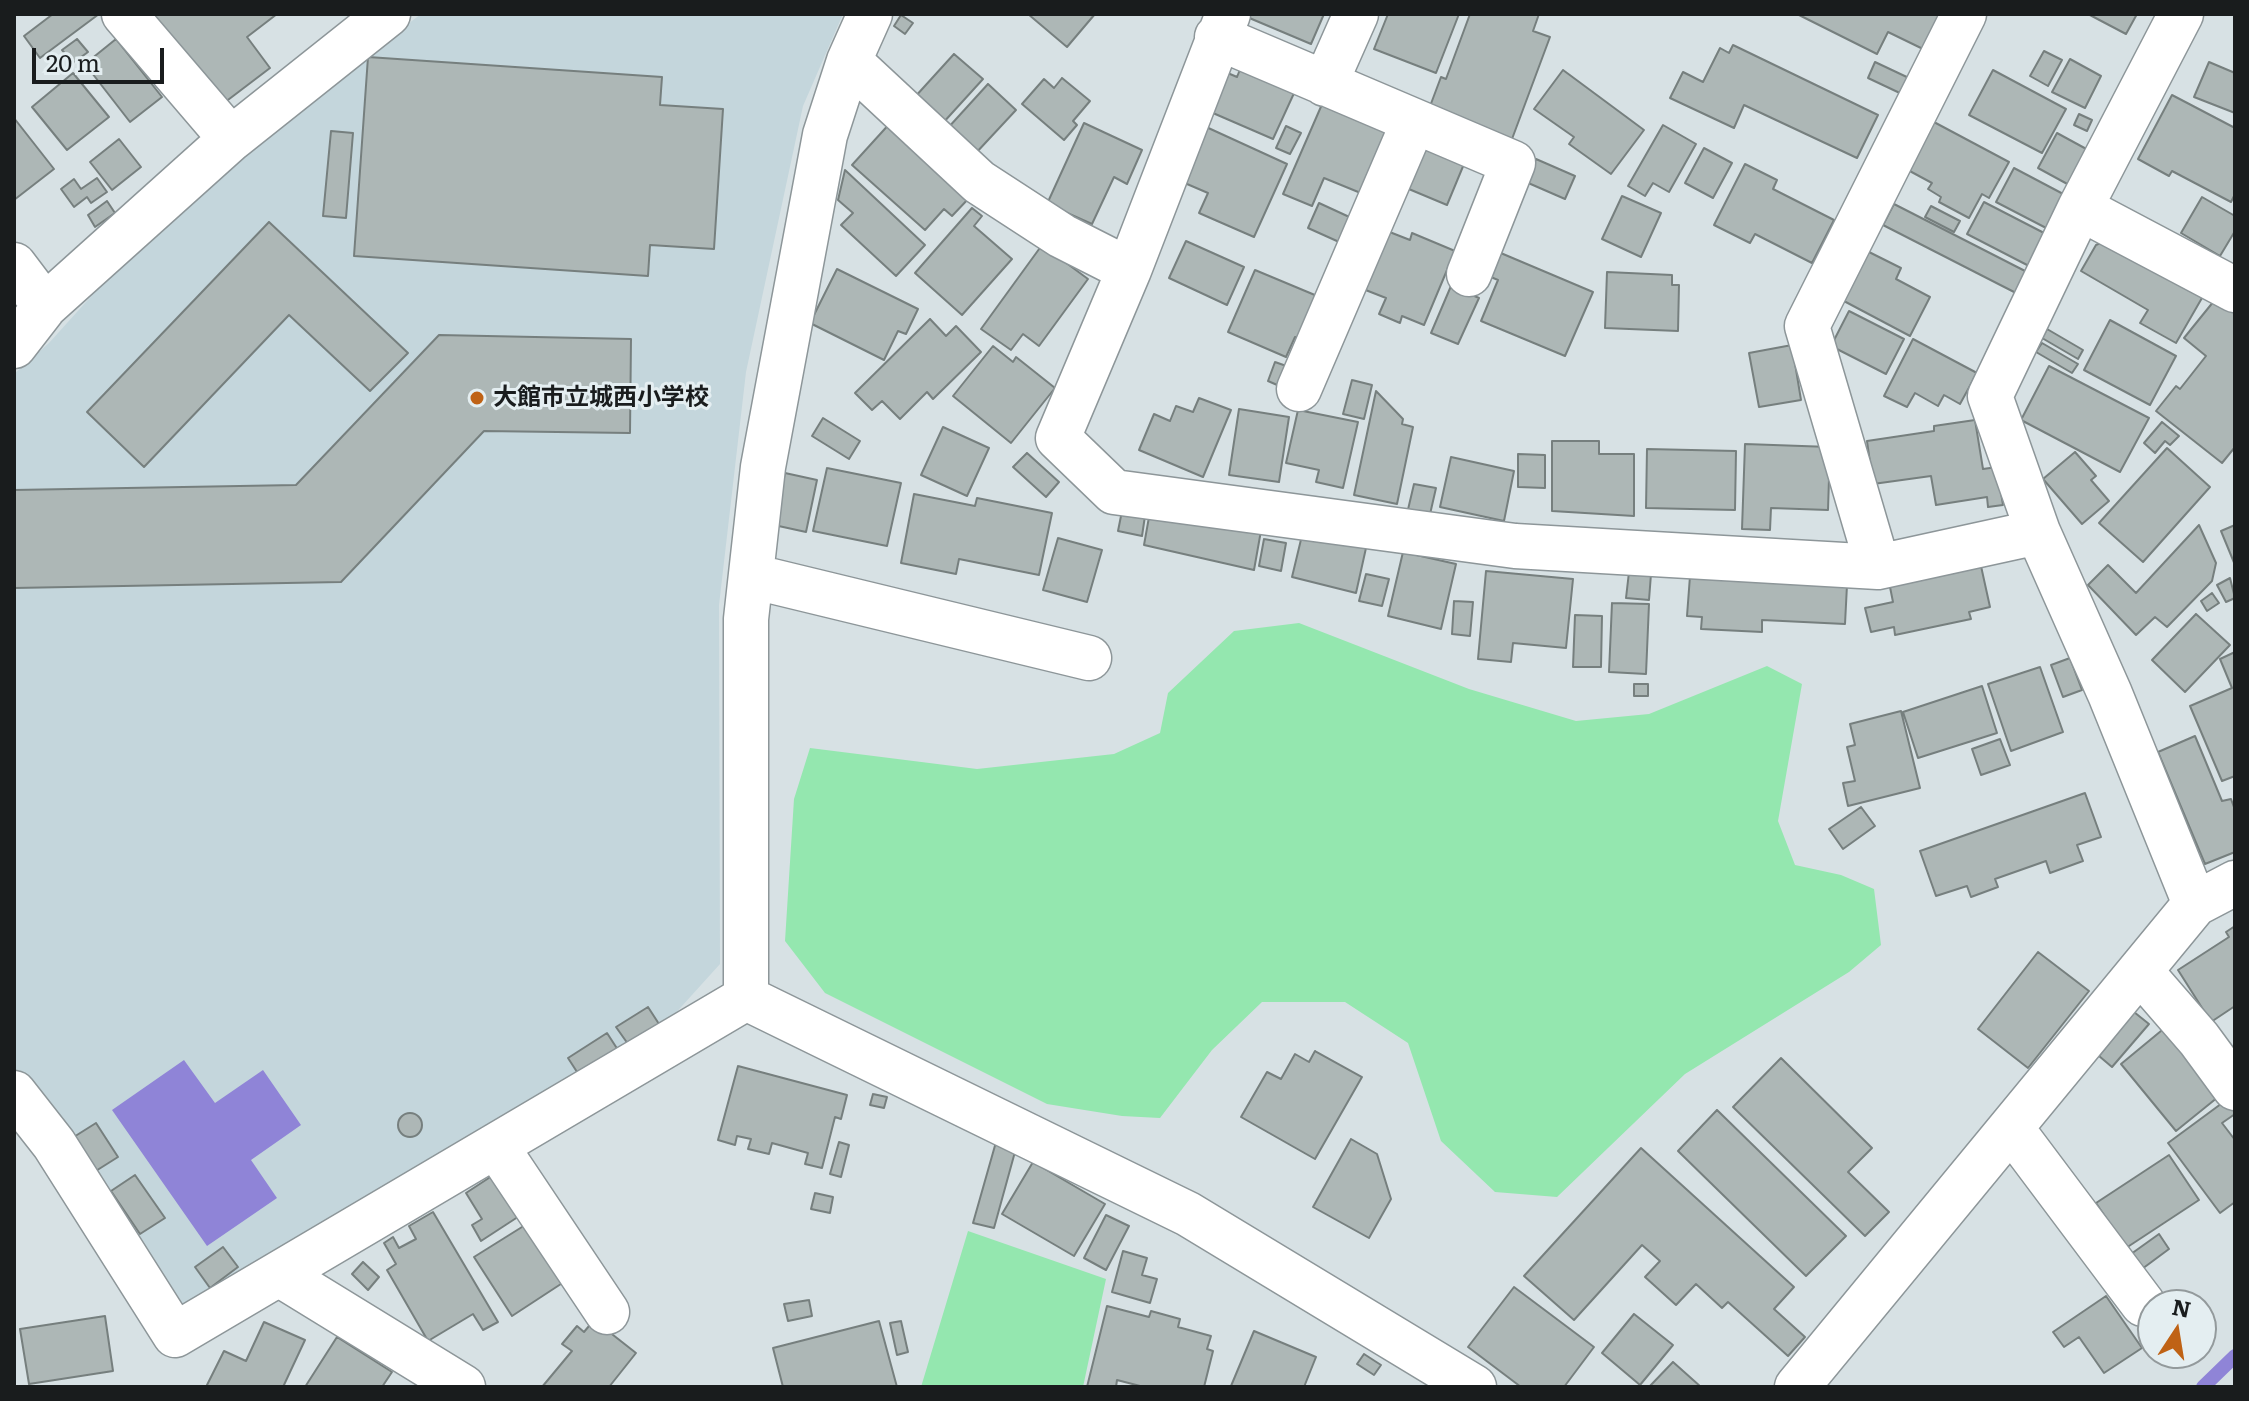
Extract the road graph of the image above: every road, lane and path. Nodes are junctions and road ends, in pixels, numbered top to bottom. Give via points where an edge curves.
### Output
1 (124, 14) edge
2 (388, 14) edge
3 (870, 14) edge
4 (1356, 14) edge
5 (1964, 14) edge
6 (2181, 14) edge
7 (1222, 26) edge
8 (849, 61) junction
9 (1325, 84) junction
10 (1414, 121) junction
11 (231, 139) junction
12 (2080, 208) junction
13 (14, 265) edge
14 (1129, 270) junction
15 (1469, 274) dead end
16 (2235, 290) edge
17 (45, 306) junction
18 (14, 346) edge
19 (1299, 389) dead end
20 (2038, 532) junction
21 (1878, 567) junction
22 (751, 576) junction
23 (1089, 658) dead end
24 (2235, 883) edge
25 (2195, 904) junction
26 (2140, 971) junction
27 (746, 998) junction
28 (2235, 1088) edge
29 (14, 1093) edge
30 (2011, 1128) junction
31 (496, 1146) junction
32 (279, 1274) junction
33 (2137, 1296) edge
34 (607, 1312) dead end
35 (463, 1387) edge
36 (1474, 1387) edge
37 (1797, 1387) edge

1 - 11 street
2 - 11 street
3 - 8 street
4 - 9 street
5 - 21 street via 1807,326
6 - 12 street
7 - 9 street
7 - 14 street
8 - 14 street via 979,182 1062,236
8 - 22 street via 825,135 763,467
9 - 10 street
10 - 15 street via 1513,163
10 - 19 street
11 - 17 street
12 - 16 street
12 - 20 street via 1990,396
13 - 17 street
14 - 21 street via 1058,438 1114,492 1515,546
17 - 18 street
20 - 21 street
20 - 25 street
22 - 23 street
22 - 27 street via 746,619
24 - 25 street
25 - 26 street
26 - 28 street
26 - 30 street
27 - 31 street
27 - 36 street via 1188,1214
29 - 32 street via 54,1144 175,1335
30 - 33 street
30 - 37 street
31 - 32 street
31 - 34 street
32 - 35 street

